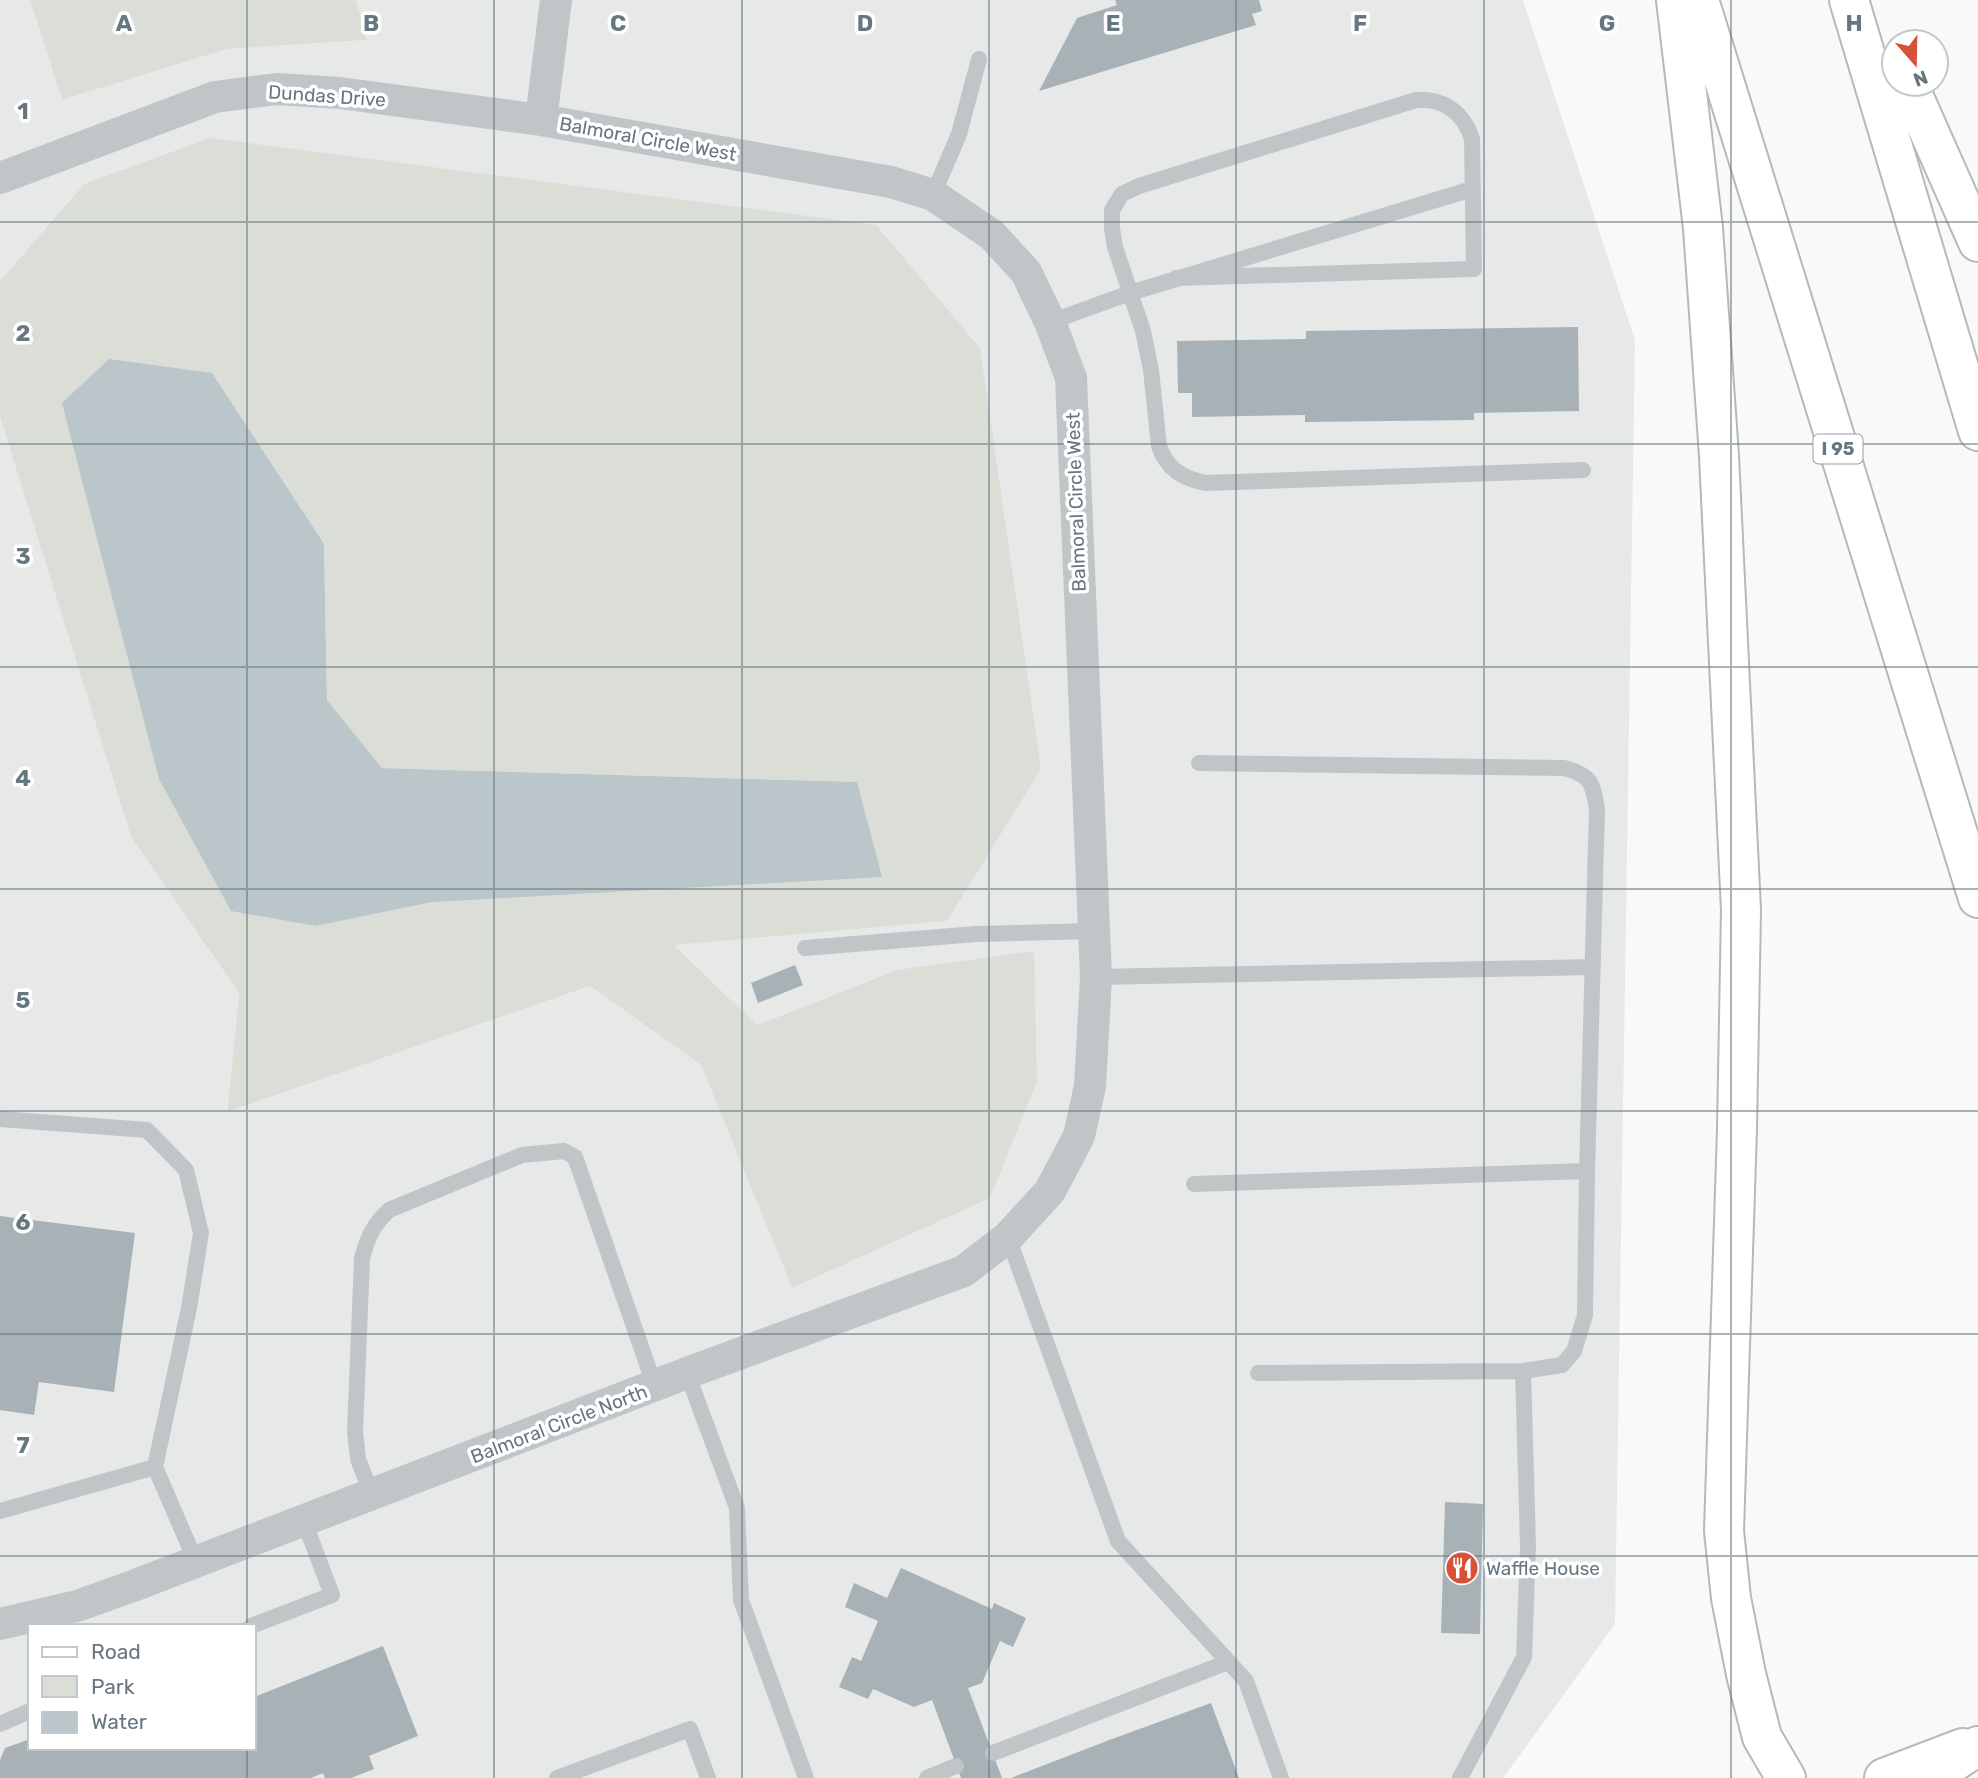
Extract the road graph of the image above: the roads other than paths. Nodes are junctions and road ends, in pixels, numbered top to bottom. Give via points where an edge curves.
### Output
1 (556, 0) edge
2 (1676, 0) edge
3 (1699, 0) edge
4 (1849, 0) edge
5 (1870, 0) edge
6 (1882, 28) edge
7 (979, 59) dead end
8 (1914, 98) edge
9 (541, 120) junction
10 (0, 178) edge
11 (1472, 188) junction
12 (933, 195) junction
13 (1978, 243) edge
14 (1176, 278) junction
15 (1130, 293) junction
16 (1050, 322) junction
17 (1978, 431) edge
18 (1583, 470) dead end
19 (1199, 763) dead end
20 (1978, 898) edge
21 (1094, 931) junction
22 (805, 948) dead end
23 (1593, 967) junction
24 (1096, 977) junction
25 (0, 1119) edge
26 (1587, 1171) junction
27 (1194, 1184) dead end
28 (1008, 1237) junction
29 (1522, 1371) junction
30 (687, 1373) junction
31 (1258, 1373) dead end
32 (655, 1387) junction
33 (155, 1466) junction
34 (372, 1495) junction
35 (0, 1511) edge
36 (304, 1521) junction
37 (196, 1562) junction
38 (0, 1624) edge
39 (256, 1624) edge
40 (1228, 1662) junction
41 (28, 1712) edge
42 (0, 1724) edge
43 (1762, 1737) junction
44 (1978, 1744) edge
45 (993, 1753) dead end
46 (957, 1766) dead end
47 (557, 1778) edge
48 (708, 1778) edge
49 (806, 1778) edge
50 (927, 1778) edge
51 (1282, 1778) edge
52 (1460, 1778) edge
53 (1754, 1778) edge
54 (1786, 1778) edge
55 (1885, 1778) edge
56 (1929, 1778) edge

1 - 9 street
2 - 43 main road via 1703,228 1741,910 1724,1531 1731,1598
3 - 20 main road, I 95
4 - 17 main road
5 - 6 main road
7 - 12 lane via 959,134
8 - 13 main road
9 - 10 street, Dundas Drive via 277,89 215,97
9 - 12 street, Balmoral Circle West via 891,183
11 - 14 lane
11 - 14 lane via 1474,269
11 - 15 lane via 1468,127 1458,113 1443,104 1416,100 1122,194 1111,210 1112,228
12 - 16 street, Balmoral Circle West via 992,235 1026,272
14 - 15 lane
15 - 16 lane
15 - 18 lane via 1151,370 1158,446 1173,470 1187,479 1205,483
16 - 21 street, Balmoral Circle West via 1071,377
19 - 23 lane via 1564,768 1582,772 1592,786 1597,808
21 - 22 lane via 976,934
21 - 24 street, Balmoral Circle West
23 - 24 lane
23 - 26 lane
24 - 28 street, Balmoral Circle West via 1090,1086 1079,1136 1050,1191
25 - 33 lane via 147,1130 186,1170 201,1233
26 - 27 lane
26 - 29 lane via 1585,1315 1574,1351 1562,1365
28 - 30 street, Balmoral Circle North via 964,1271
28 - 40 lane via 1118,1541
29 - 31 lane
29 - 52 lane via 1528,1546 1524,1657
30 - 32 street, Balmoral Circle North
30 - 49 lane via 737,1508 741,1600
32 - 34 street, Balmoral Circle North
32 - 34 lane via 575,1157 564,1151 522,1155 389,1210 367,1239 362,1258 355,1431
33 - 35 lane
33 - 37 lane
34 - 36 street, Balmoral Circle North
36 - 37 street, Balmoral Circle North
36 - 39 lane via 332,1595
37 - 38 street, Balmoral Circle North via 102,1597
40 - 45 lane
40 - 51 lane via 1246,1681
41 - 42 lane
43 - 53 main road
43 - 54 main road
44 - 55 main road
44 - 56 main road
46 - 50 lane
47 - 48 lane via 690,1729

